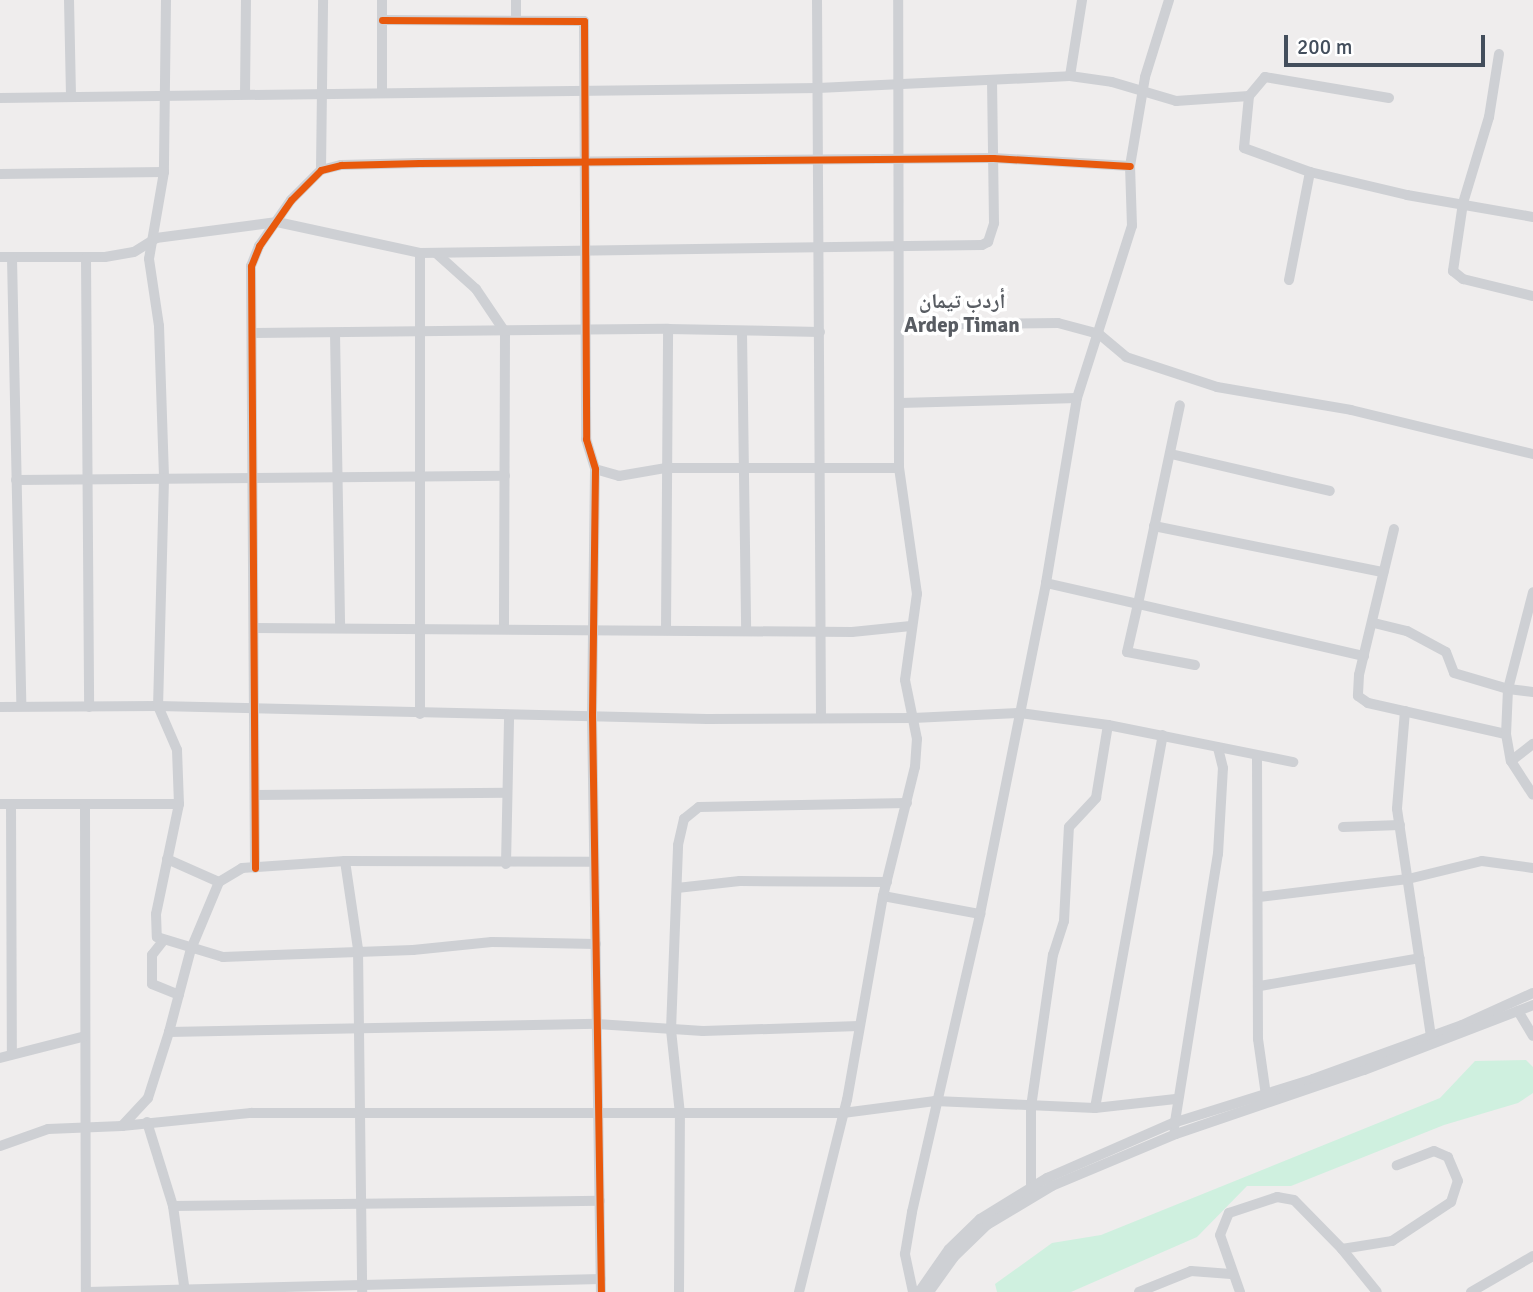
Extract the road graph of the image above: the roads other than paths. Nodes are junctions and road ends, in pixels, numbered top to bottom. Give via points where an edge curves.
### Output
1 (69, 0) edge
2 (166, 0) edge
3 (246, 0) edge
4 (323, 0) edge
5 (382, 0) edge
6 (516, 0) edge
7 (817, 0) edge
8 (898, 0) edge
9 (1082, 0) edge
10 (1170, 0) edge
11 (382, 20) junction
12 (516, 20) junction
13 (1499, 54) dead end
14 (1070, 76) junction
15 (992, 81) junction
16 (899, 84) junction
17 (818, 88) junction
18 (1146, 90) junction
19 (323, 92) junction
20 (382, 92) junction
21 (584, 92) junction
22 (245, 94) junction
23 (164, 95) junction
24 (1249, 96) junction
25 (71, 97) junction
26 (0, 98) edge
27 (1389, 99) dead end
28 (993, 158) junction
29 (898, 160) junction
30 (817, 161) junction
31 (584, 163) junction
32 (1130, 166) junction
33 (321, 170) junction
34 (164, 172) junction
35 (1310, 172) junction
36 (0, 174) edge
37 (1463, 203) junction
38 (1533, 217) edge
39 (277, 222) junction
40 (156, 238) junction
41 (900, 246) junction
42 (586, 247) junction
43 (818, 248) junction
44 (420, 253) junction
45 (436, 253) junction
46 (0, 257) edge
47 (12, 258) junction
48 (86, 258) junction
49 (1289, 280) dead end
50 (1533, 296) edge
51 (900, 326) junction
52 (588, 329) junction
53 (668, 329) junction
54 (505, 332) junction
55 (742, 332) junction
56 (820, 332) junction
57 (254, 333) junction
58 (335, 333) junction
59 (421, 333) junction
60 (1099, 334) junction
61 (1077, 398) junction
62 (14, 401) junction
63 (0, 402) edge
64 (900, 403) junction
65 (1181, 405) dead end
66 (1171, 454) junction
67 (1533, 454) edge
68 (744, 467) junction
69 (666, 468) junction
70 (822, 468) junction
71 (899, 468) junction
72 (595, 469) junction
73 (255, 476) junction
74 (336, 476) junction
75 (505, 476) junction
76 (87, 477) junction
77 (164, 479) junction
78 (422, 479) junction
79 (16, 480) junction
80 (1330, 491) dead end
81 (1154, 526) junction
82 (1394, 529) dead end
83 (1383, 572) junction
84 (1046, 583) junction
85 (1533, 592) edge
86 (1138, 604) junction
87 (1374, 623) junction
88 (911, 626) junction
89 (504, 627) junction
90 (255, 628) junction
91 (340, 628) junction
92 (423, 628) junction
93 (594, 628) junction
94 (666, 629) junction
95 (746, 629) junction
96 (821, 631) junction
97 (1364, 656) junction
98 (1195, 665) dead end
99 (1508, 688) junction
100 (1533, 692) edge
101 (0, 706) edge
102 (21, 706) junction
103 (158, 706) junction
104 (89, 707) junction
105 (255, 710) junction
106 (1405, 711) junction
107 (420, 713) junction
108 (1020, 713) junction
109 (592, 715) junction
110 (509, 716) junction
111 (821, 717) junction
112 (913, 719) junction
113 (1108, 725) junction
114 (1506, 734) junction
115 (1163, 735) junction
116 (1533, 744) edge
117 (1218, 748) junction
118 (1257, 758) junction
119 (1511, 761) junction
120 (1293, 762) dead end
121 (507, 793) junction
122 (255, 795) junction
123 (1533, 795) edge
124 (907, 803) junction
125 (6, 804) edge
126 (179, 804) junction
127 (85, 806) junction
128 (1400, 825) junction
129 (1343, 827) dead end
130 (167, 859) junction
131 (345, 861) junction
132 (594, 862) junction
133 (506, 863) junction
134 (255, 868) junction
135 (1533, 868) edge
136 (1408, 880) junction
137 (219, 882) junction
138 (887, 882) junction
139 (677, 888) junction
140 (883, 896) junction
141 (1259, 897) junction
142 (980, 914) junction
143 (163, 941) junction
144 (596, 944) junction
145 (191, 949) junction
146 (358, 949) junction
147 (1420, 958) junction
148 (1260, 986) junction
149 (1533, 993) edge
150 (179, 995) junction
151 (1533, 1005) edge
152 (1518, 1011) junction
153 (597, 1024) junction
154 (859, 1026) junction
155 (671, 1030) junction
156 (357, 1031) junction
157 (169, 1032) junction
158 (1431, 1036) junction
159 (1533, 1036) edge
160 (82, 1037) junction
161 (12, 1054) junction
162 (0, 1058) edge
163 (1266, 1095) junction
164 (1175, 1099) junction
165 (935, 1101) junction
166 (1031, 1107) junction
167 (1096, 1108) junction
168 (844, 1113) junction
169 (680, 1114) junction
170 (359, 1115) junction
171 (598, 1116) junction
172 (147, 1122) junction
173 (122, 1126) junction
174 (83, 1129) junction
175 (1174, 1129) junction
176 (0, 1146) edge
177 (1397, 1165) dead end
178 (1031, 1186) junction
179 (600, 1201) junction
180 (361, 1203) junction
181 (173, 1206) junction
182 (1342, 1249) junction
183 (1533, 1256) edge
184 (1231, 1274) junction
185 (601, 1279) junction
186 (362, 1287) edge
187 (186, 1290) edge
188 (933, 1290) edge
189 (86, 1292) edge
190 (601, 1292) edge
191 (679, 1292) edge
192 (799, 1292) edge
193 (913, 1292) edge
194 (919, 1292) edge
195 (1139, 1292) edge
196 (1240, 1292) edge
197 (1377, 1292) edge
198 (1471, 1292) edge

1 - 25 street
2 - 23 street
3 - 22 street
4 - 19 street
5 - 11 street
6 - 12 street
7 - 17 street
8 - 16 street
9 - 14 street
10 - 18 street via 1145,77
11 - 12 street
11 - 20 street
12 - 21 street via 584,21
13 - 37 street via 1489,117
14 - 15 street
14 - 18 street
15 - 16 street
15 - 28 street
16 - 17 street
16 - 29 street
17 - 21 street via 660,87
17 - 30 street
18 - 24 street via 1175,101
18 - 32 street
19 - 20 street
19 - 22 street
19 - 33 street
20 - 21 street
21 - 31 street
22 - 23 street
23 - 25 street
23 - 34 street
24 - 27 street via 1265,76
24 - 35 street via 1244,148
25 - 26 street
28 - 29 street
28 - 32 street
28 - 41 street via 994,223 988,242
29 - 30 street
29 - 41 street
30 - 31 street
30 - 43 street
31 - 33 street via 341,165
31 - 42 street
32 - 60 street via 1132,226
33 - 39 street via 304,184
34 - 36 street
34 - 40 street
35 - 37 street via 1434,202
35 - 49 street
37 - 38 street
37 - 50 street via 1453,263 1456,276
39 - 40 street
39 - 44 street
39 - 57 street via 251,266
40 - 48 street via 134,252
40 - 77 street via 149,260 159,326
41 - 43 street
41 - 51 street
42 - 43 street
42 - 45 street
42 - 52 street
43 - 56 street
44 - 45 street
44 - 59 street
45 - 54 street via 476,289
46 - 47 street
47 - 48 street
47 - 62 street
48 - 76 street
51 - 60 street via 1058,323
51 - 64 street
52 - 53 street
52 - 54 street
52 - 72 street via 586,439
53 - 55 street
53 - 69 street
54 - 59 street
54 - 75 street
55 - 56 street
55 - 68 street
56 - 70 street
57 - 58 street
57 - 73 street
58 - 59 street
58 - 74 street
59 - 78 street
60 - 61 street
60 - 67 street via 1126,357 1217,387 1352,410
61 - 64 street
61 - 84 street
62 - 63 street
62 - 79 street
64 - 71 street
65 - 66 street
66 - 80 street
66 - 81 street
68 - 69 street
68 - 70 street
68 - 95 street
69 - 72 street via 618,476
69 - 94 street
70 - 71 street
70 - 96 street
71 - 88 street via 917,594
72 - 93 street
73 - 74 street via 298,480
73 - 77 street
73 - 90 street
74 - 78 street
74 - 91 street
75 - 78 street
75 - 89 street
76 - 77 street
76 - 79 street
76 - 104 street
77 - 103 street
78 - 92 street
79 - 102 street
81 - 83 street
81 - 86 street
82 - 83 street
83 - 87 street
84 - 86 street
84 - 108 street
85 - 99 street
86 - 97 street
86 - 98 street via 1127,652
87 - 97 street
87 - 99 street via 1407,631 1446,652 1454,673
88 - 96 street
88 - 112 street via 905,680
89 - 92 street
89 - 93 street
90 - 91 street
90 - 105 street
91 - 92 street
92 - 107 street
93 - 94 street
93 - 109 street
94 - 95 street
95 - 96 street
96 - 111 street
97 - 106 street via 1357,685 1360,699
99 - 100 street
99 - 114 street
101 - 102 street
102 - 104 street
103 - 104 street
103 - 105 street
103 - 126 street via 177,750
105 - 107 street
105 - 122 street
106 - 114 street
106 - 128 street via 1398,766
107 - 110 street
108 - 112 street
108 - 113 street
108 - 142 street
109 - 110 street
109 - 111 street
109 - 132 street
110 - 121 street
111 - 112 street
112 - 124 street via 917,739
113 - 115 street
113 - 166 street via 1099,789 1069,827 1064,921 1053,955
114 - 119 street
115 - 117 street
115 - 167 street
116 - 119 street
117 - 118 street
117 - 164 street via 1223,768 1218,854
118 - 120 street
118 - 141 street
119 - 123 street
121 - 122 street
121 - 133 street
122 - 134 street
124 - 138 street
124 - 139 street via 699,807 684,820 680,832
125 - 127 street
125 - 161 street
126 - 127 street
126 - 130 street
127 - 160 street
128 - 129 street
128 - 136 street
130 - 137 street
130 - 143 street via 156,914 156,934
131 - 133 street
131 - 134 street
131 - 146 street
132 - 133 street
132 - 144 street
134 - 137 street via 242,868
135 - 136 street via 1482,861
136 - 141 street
136 - 147 street
137 - 145 street
138 - 139 street via 740,881
138 - 140 street
139 - 155 street
140 - 142 street
140 - 154 street
141 - 148 street
142 - 165 street
143 - 145 street
143 - 150 street via 152,955 152,984
144 - 146 street via 492,942 413,950
144 - 153 street
145 - 146 street via 223,957
145 - 150 street
146 - 156 street
147 - 148 street
147 - 158 street
148 - 163 street via 1258,1039
149 - 158 street
150 - 157 street
151 - 152 street
152 - 159 street
152 - 175 street
153 - 155 street
153 - 156 street
153 - 171 street
154 - 155 street
154 - 168 street
155 - 169 street
156 - 157 street via 212,1028
156 - 170 street
157 - 173 street via 148,1098
158 - 163 street
160 - 161 street
160 - 174 street
161 - 162 street
163 - 175 street
164 - 167 street
164 - 175 street
165 - 166 street
165 - 168 street
165 - 193 street via 906,1241
166 - 167 street
166 - 178 street
168 - 169 street
168 - 192 street
169 - 171 street
169 - 191 street
170 - 171 street
170 - 172 street via 215,1114
170 - 180 street
171 - 179 street
172 - 173 street
172 - 181 street
173 - 174 street
174 - 176 street via 48,1129
174 - 189 street
175 - 178 street
175 - 188 street via 1013,1207 968,1242
177 - 182 street via 1434,1151 1448,1157 1458,1181 1451,1202 1392,1241
178 - 194 street via 963,1234
179 - 180 street
179 - 185 street
180 - 181 street
180 - 186 street
181 - 187 street
182 - 184 street via 1294,1200 1277,1197 1229,1213 1220,1235
182 - 197 street
183 - 198 street
184 - 195 street via 1191,1270
184 - 196 street
185 - 186 street
185 - 190 street
186 - 187 street
187 - 189 street

